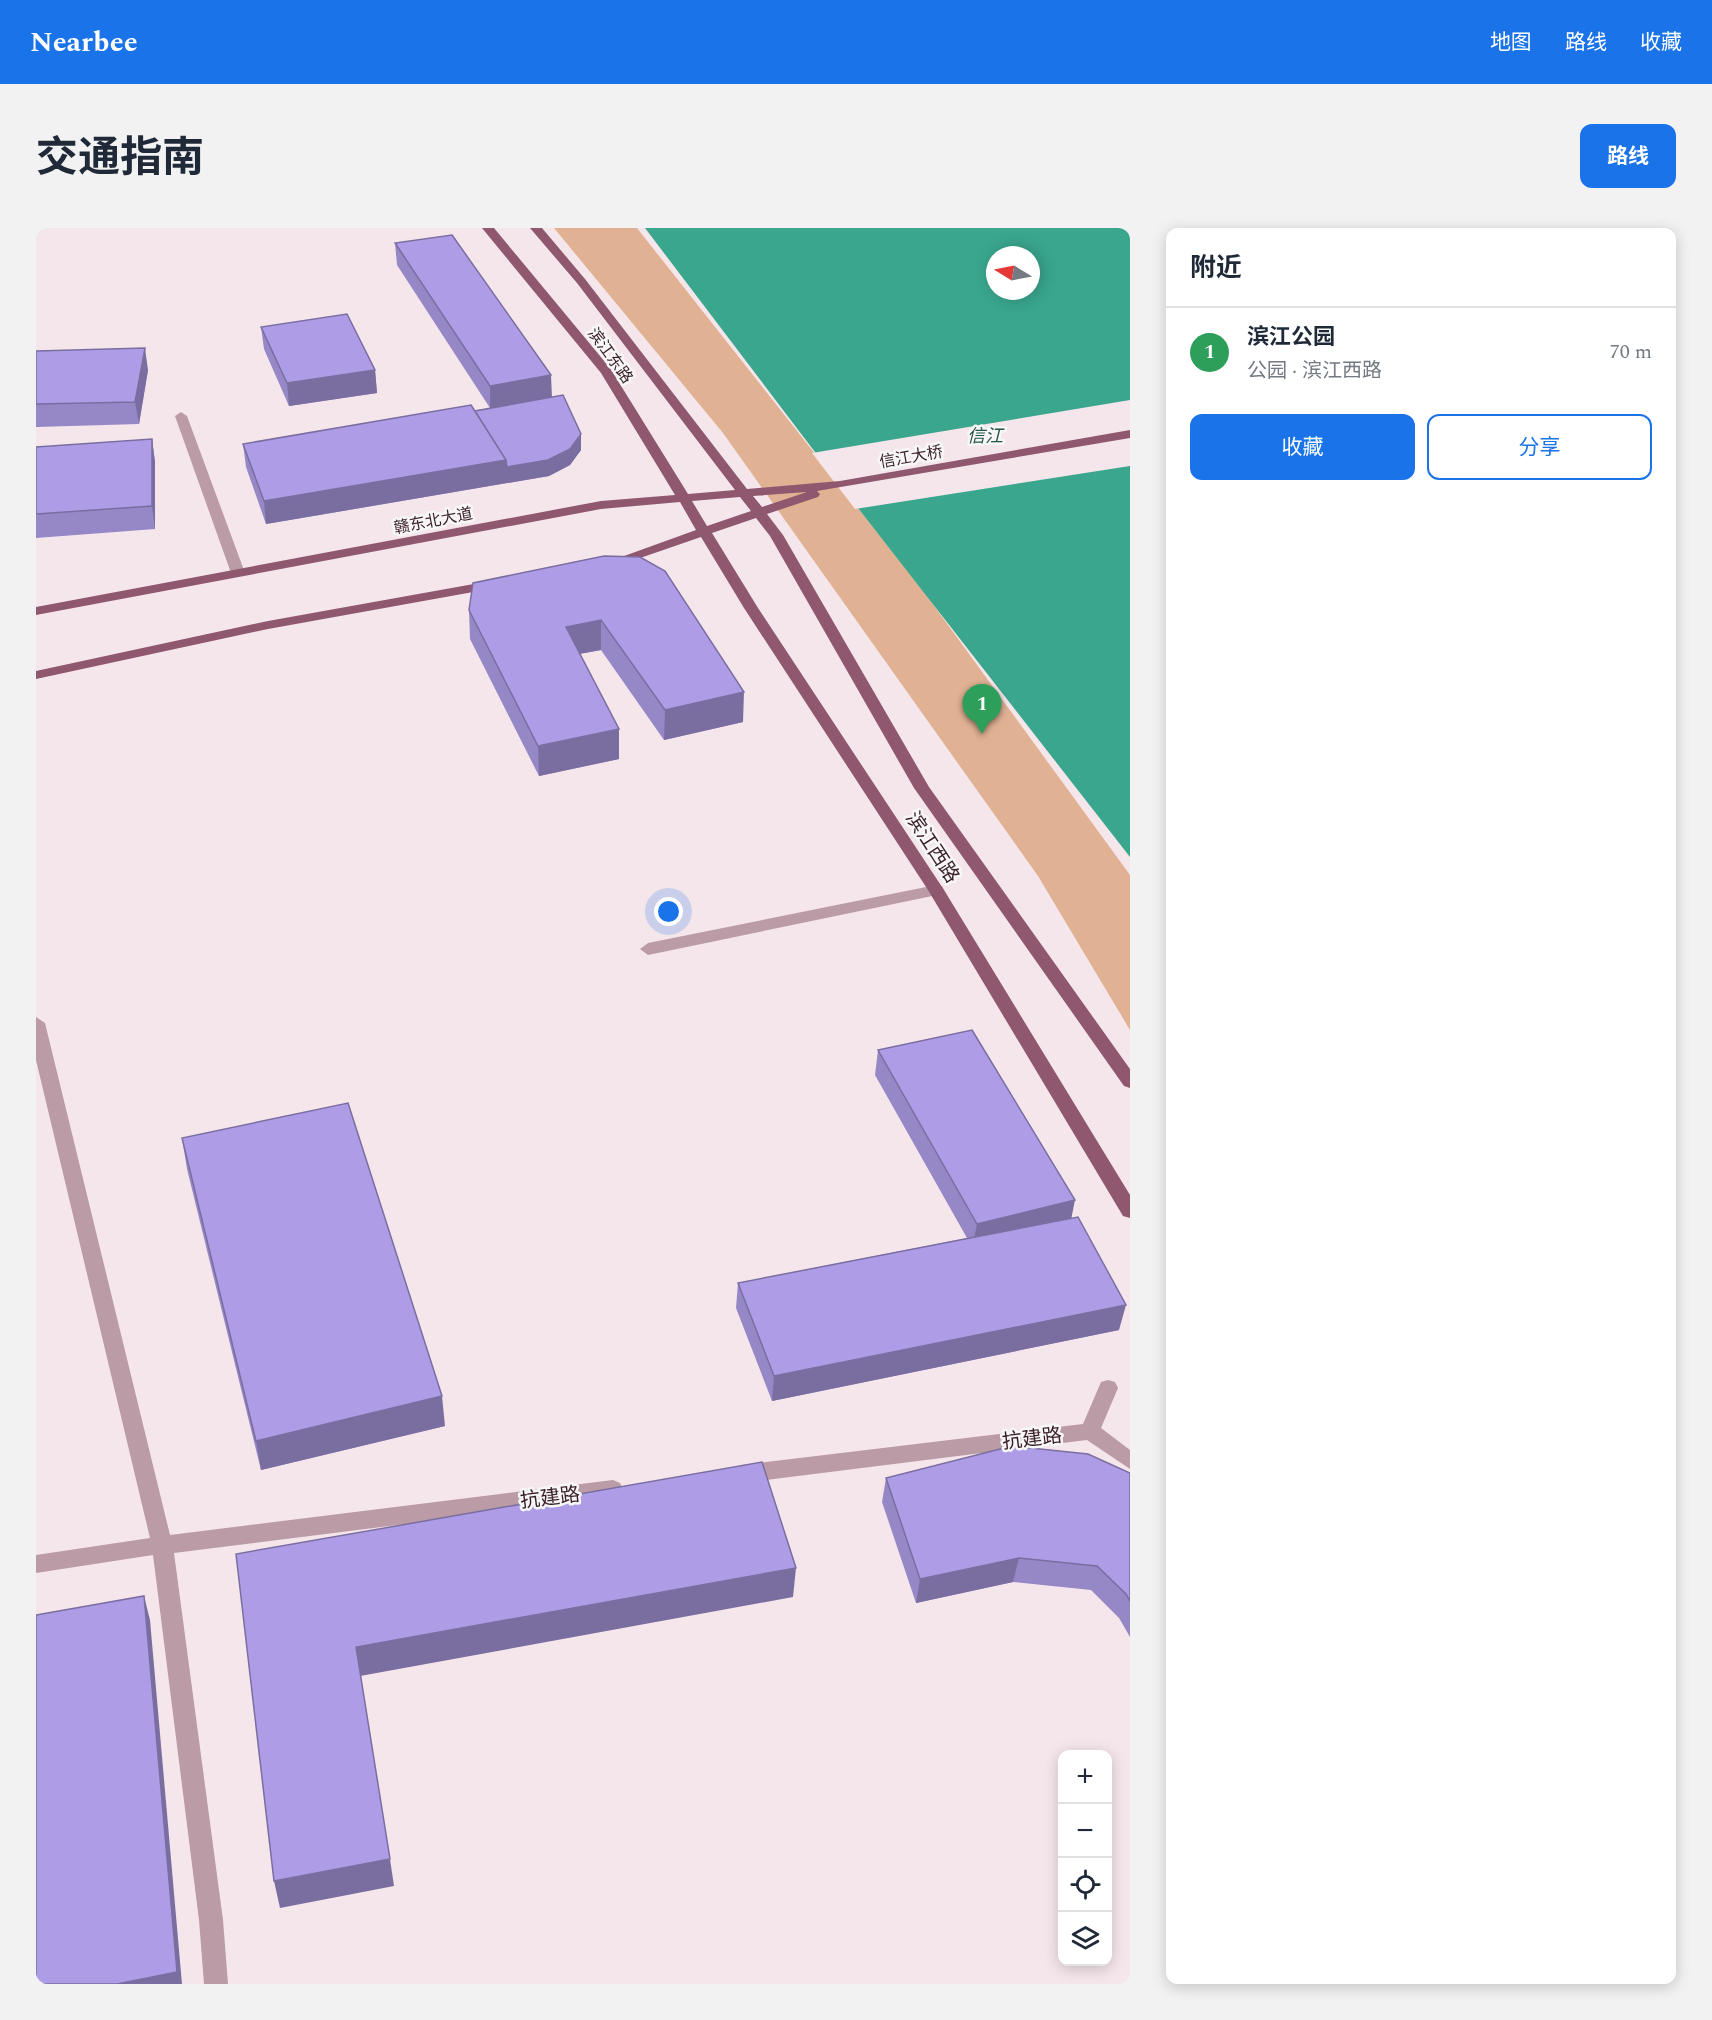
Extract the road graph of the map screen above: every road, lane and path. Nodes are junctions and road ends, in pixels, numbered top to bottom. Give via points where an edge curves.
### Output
1 (488, 228) edge
2 (536, 228) edge
3 (181, 416) dead end
4 (1130, 434) edge
5 (840, 485) junction
6 (683, 498) junction
7 (751, 502) junction
8 (692, 512) joint
9 (705, 532) junction
10 (593, 567) edge
11 (238, 573) junction
12 (512, 581) edge
13 (36, 611) edge
14 (36, 675) edge
15 (936, 890) junction
16 (648, 949) dead end
17 (36, 1023) edge
18 (1130, 1082) edge
19 (1130, 1210) edge
20 (1108, 1388) dead end
21 (1090, 1431) junction
22 (1130, 1461) edge
23 (721, 1476) edge
24 (638, 1486) edge
25 (162, 1545) junction
26 (36, 1564) edge
27 (216, 1984) edge

1 - 6 main road, 滨江东路 via 606,371
2 - 7 main road, 滨江东路 via 581,280
3 - 11 street
4 - 5 main road, 信江大桥
5 - 7 main road
5 - 7 main road, 赣东北大道
6 - 7 main road, 赣东北大道
6 - 8 main road, 滨江东路
6 - 11 main road, 赣东北大道 via 602,505
7 - 9 main road
7 - 18 main road, 滨江西路 via 776,535 922,788
8 - 9 main road, 滨江西路
9 - 10 main road
9 - 15 main road, 滨江西路
11 - 13 main road, 赣东北大道
12 - 14 main road via 268,625
15 - 16 street
15 - 19 main road, 滨江西路
17 - 25 street
20 - 21 street, 抗建路
21 - 22 street
21 - 23 street, 抗建路
24 - 25 street, 抗建路
25 - 26 street, 抗建路
25 - 27 street

